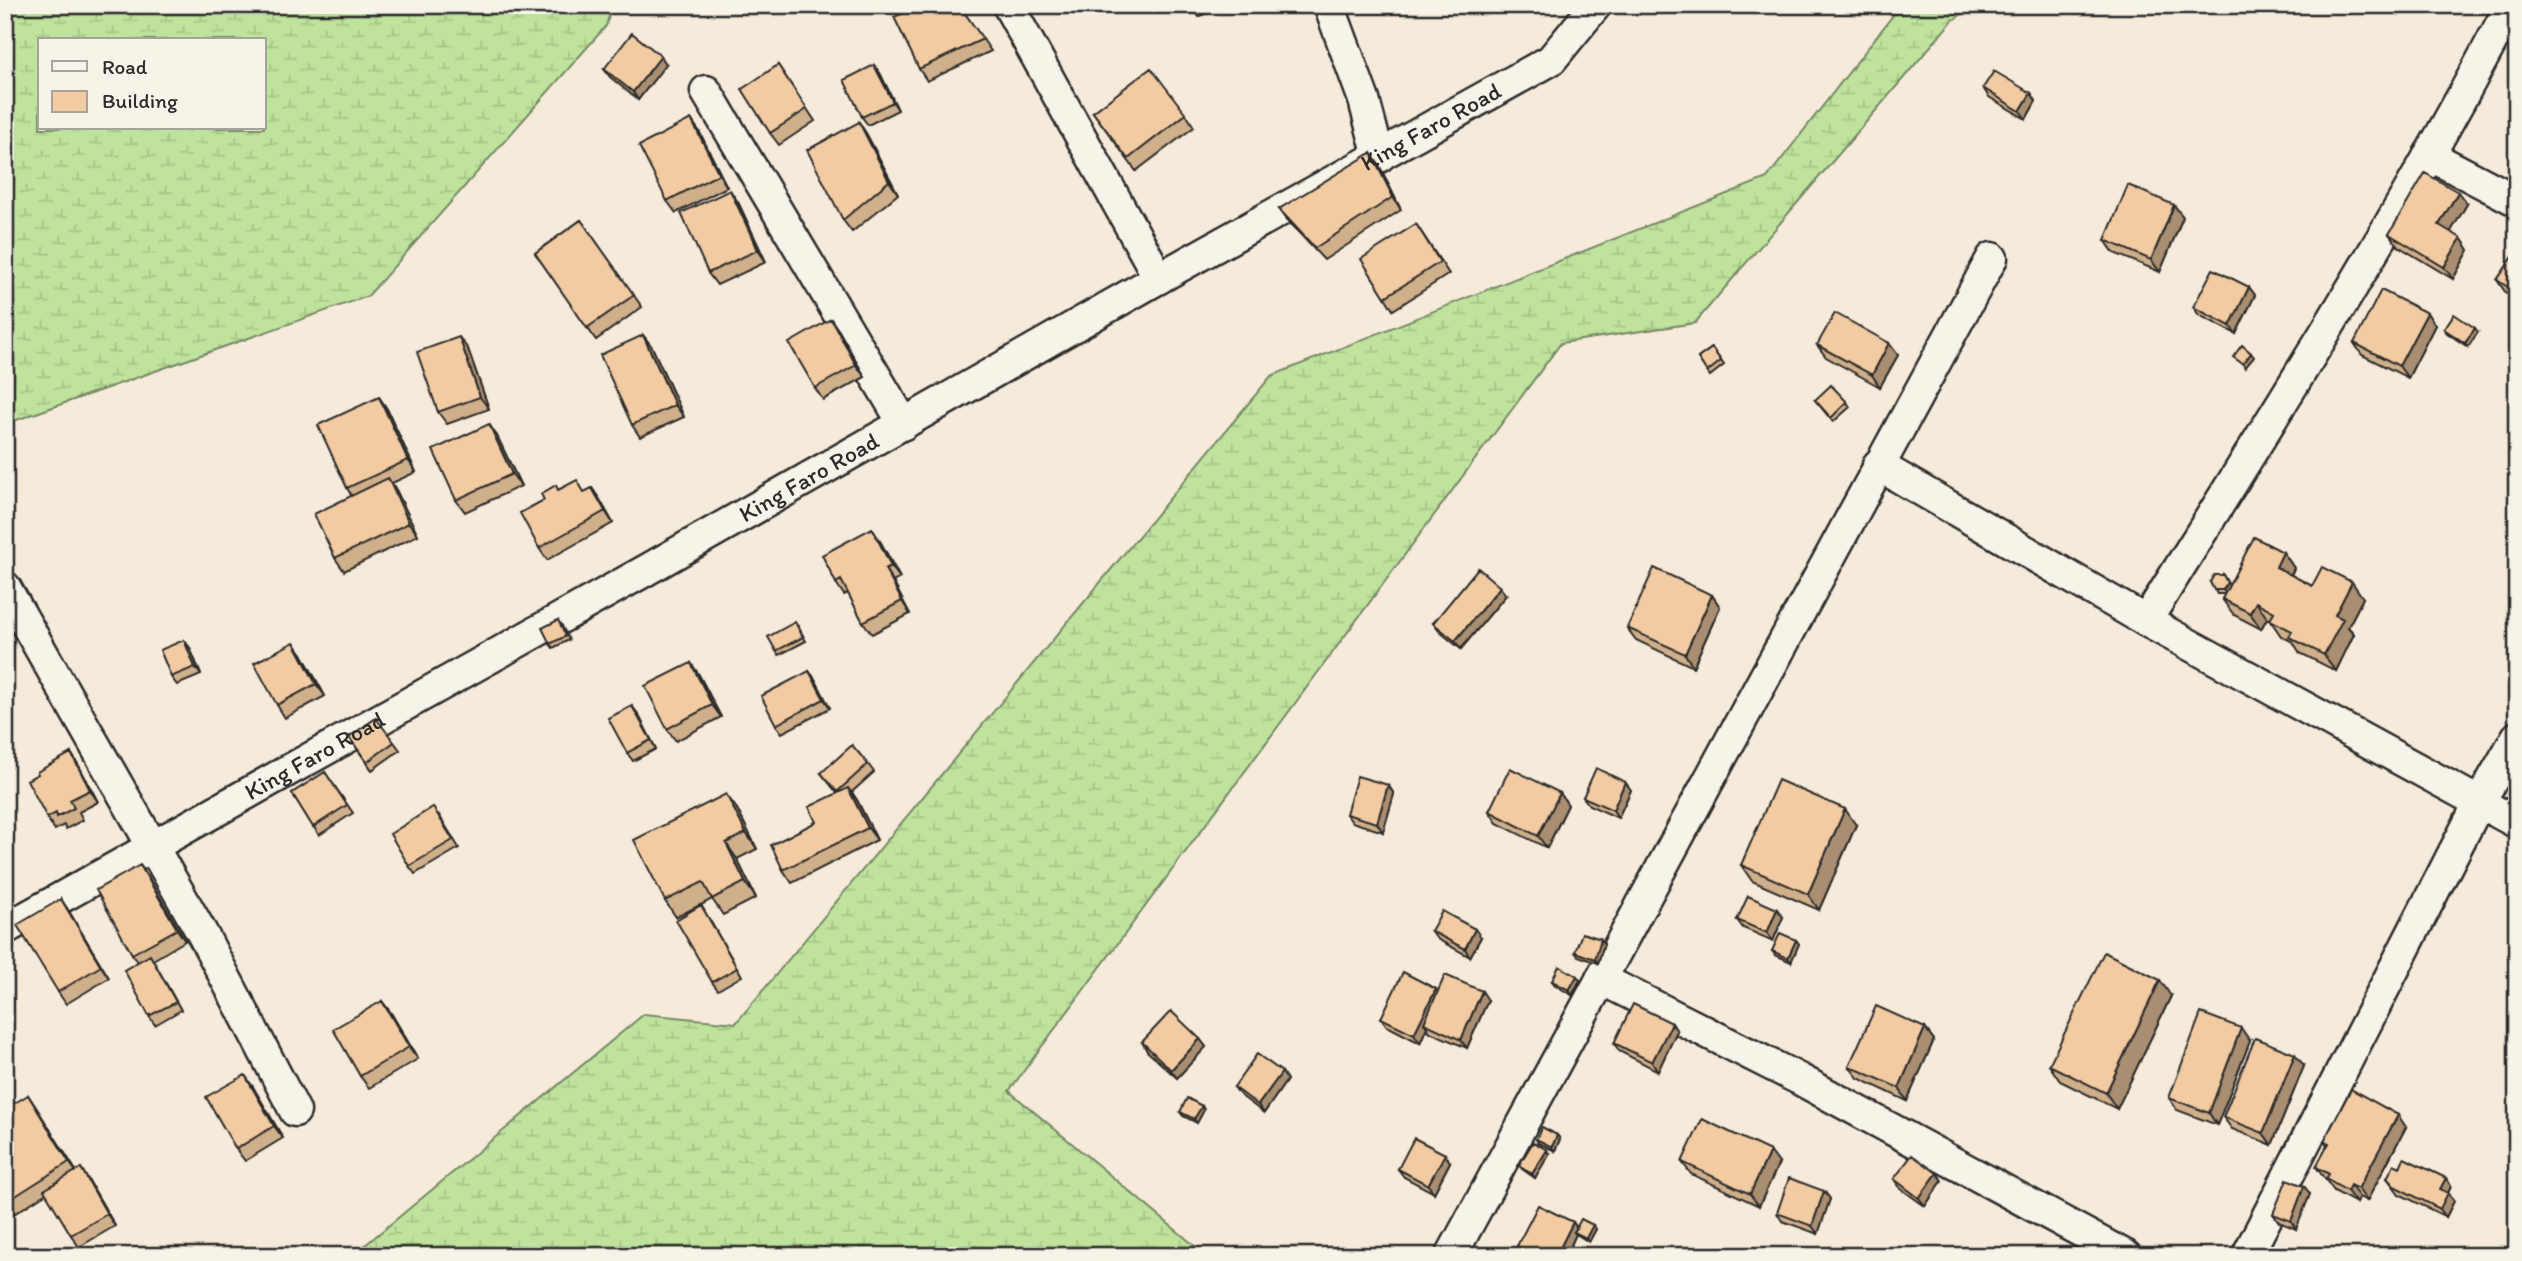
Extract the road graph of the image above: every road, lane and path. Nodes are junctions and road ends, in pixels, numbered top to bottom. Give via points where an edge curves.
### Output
1 (1008, 5) edge
2 (1329, 5) edge
3 (1596, 5) edge
4 (2511, 5) edge
5 (706, 91) dead end
6 (2429, 155) junction
7 (1379, 157) junction
8 (2517, 201) edge
9 (1992, 258) dead end
10 (1159, 278) junction
11 (904, 424) junction
12 (1878, 465) junction
13 (5, 587) edge
14 (2146, 621) junction
15 (2517, 737) edge
16 (2479, 803) junction
17 (2517, 823) edge
18 (152, 846) junction
19 (5, 929) edge
20 (1601, 979) junction
21 (295, 1111) dead end
22 (1451, 1256) edge
23 (2126, 1256) edge
24 (2247, 1256) edge

1 - 10 street
2 - 7 street via 1364,100
3 - 7 street, King Faro Road via 1551,60
4 - 6 street
5 - 11 street
6 - 8 street
6 - 14 street
7 - 10 street, King Faro Road
9 - 12 street
10 - 11 street, King Faro Road
11 - 18 street, King Faro Road
12 - 14 street
12 - 20 street
13 - 18 street
14 - 16 street
15 - 16 street
16 - 17 street
16 - 24 street
18 - 19 street, King Faro Road
18 - 21 street
20 - 22 street
20 - 23 street via 1799,1079

